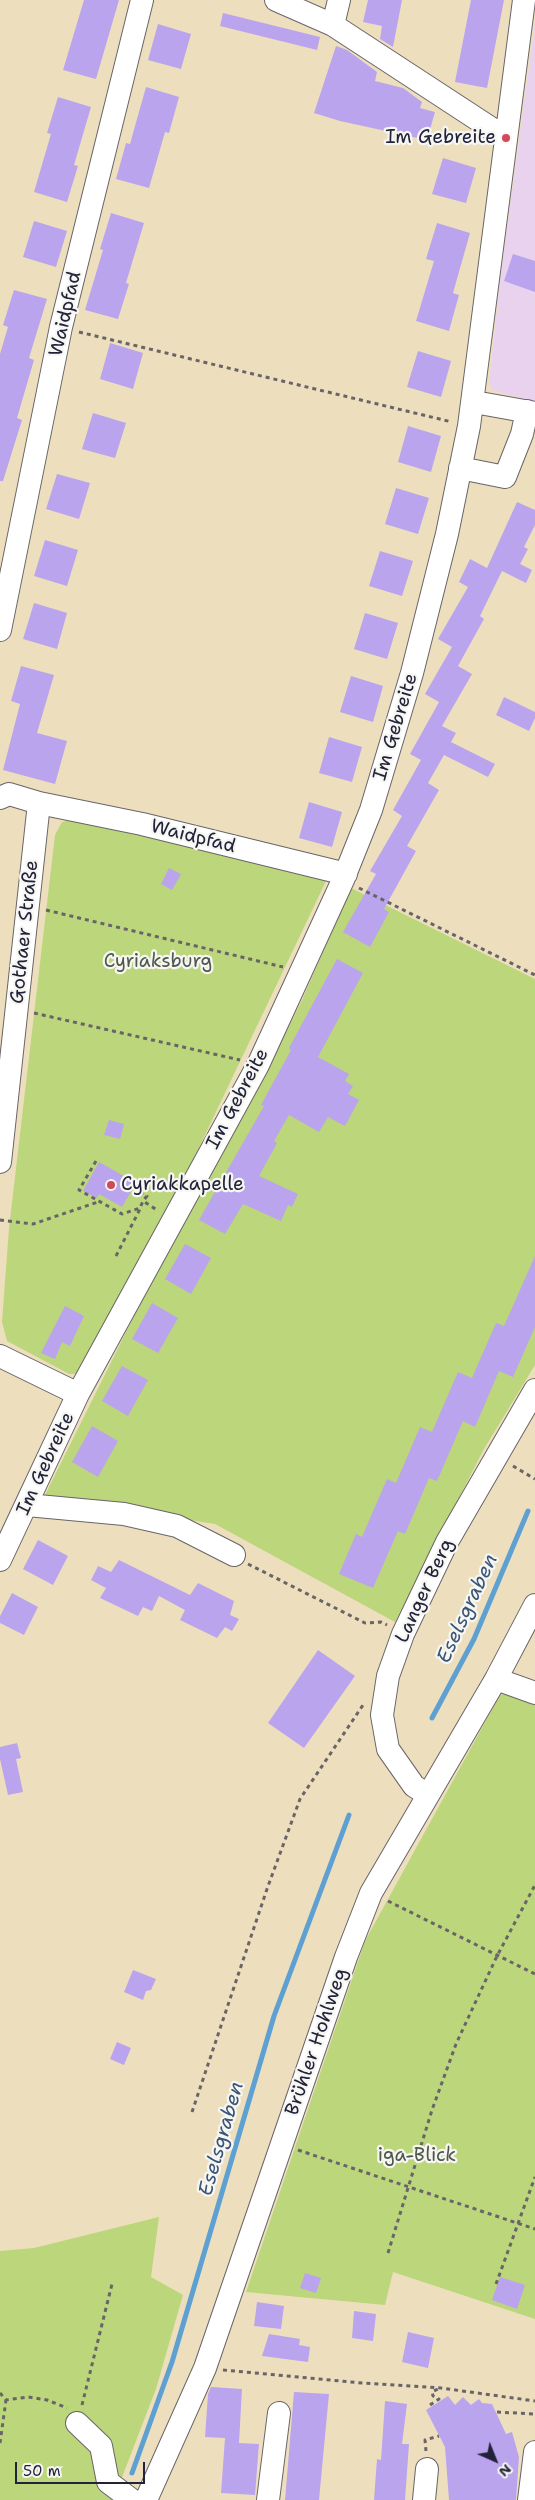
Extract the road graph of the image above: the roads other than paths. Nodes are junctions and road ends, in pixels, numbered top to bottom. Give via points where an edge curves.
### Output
1 (142, 0) edge
2 (276, 0) edge
3 (339, 0) edge
4 (524, 0) edge
5 (333, 25) junction
6 (506, 138) junction
7 (474, 402) junction
8 (531, 412) edge
9 (460, 468) junction
10 (0, 630) edge
11 (0, 798) edge
12 (39, 803) junction
13 (344, 877) junction
14 (0, 1162) edge
15 (0, 1356) edge
16 (535, 1390) edge
17 (78, 1394) junction
18 (28, 1505) junction
19 (234, 1555) road end
20 (0, 1560) edge
21 (535, 1605) edge
22 (496, 1679) junction
23 (535, 1693) edge
24 (428, 1795) junction
25 (279, 2414) dead end
26 (78, 2418) road end
27 (535, 2452) edge
28 (427, 2469) dead end
29 (132, 2500) edge
30 (146, 2500) edge
31 (268, 2500) edge
32 (424, 2500) edge
33 (529, 2500) edge

1 - 10 street, Waidpfad via 61,327
2 - 5 street
3 - 5 street
4 - 6 street, Im Gebreite
5 - 6 street
6 - 7 street, Im Gebreite
7 - 8 street
7 - 9 street, Im Gebreite
8 - 9 street via 506,477
9 - 13 street, Im Gebreite via 412,673 371,810
11 - 12 street via 9,794
12 - 13 street, Waidpfad via 142,824
12 - 14 street, Gothaer Straße
13 - 17 street, Im Gebreite via 258,1065
15 - 17 street, Im Gebreite
16 - 24 street, Langer Berg via 446,1542 403,1634 388,1676 382,1715 388,1749 414,1786
17 - 18 street, Im Gebreite
18 - 19 street via 124,1514 177,1526
18 - 20 street, Im Gebreite
21 - 22 street, Brühler Hohlweg
22 - 23 street
22 - 24 street, Brühler Hohlweg
24 - 30 street, Brühler Hohlweg via 383,1899 355,1933 294,2149 205,2368
25 - 31 street
26 - 29 street via 101,2446 108,2482
27 - 33 street
28 - 32 street

